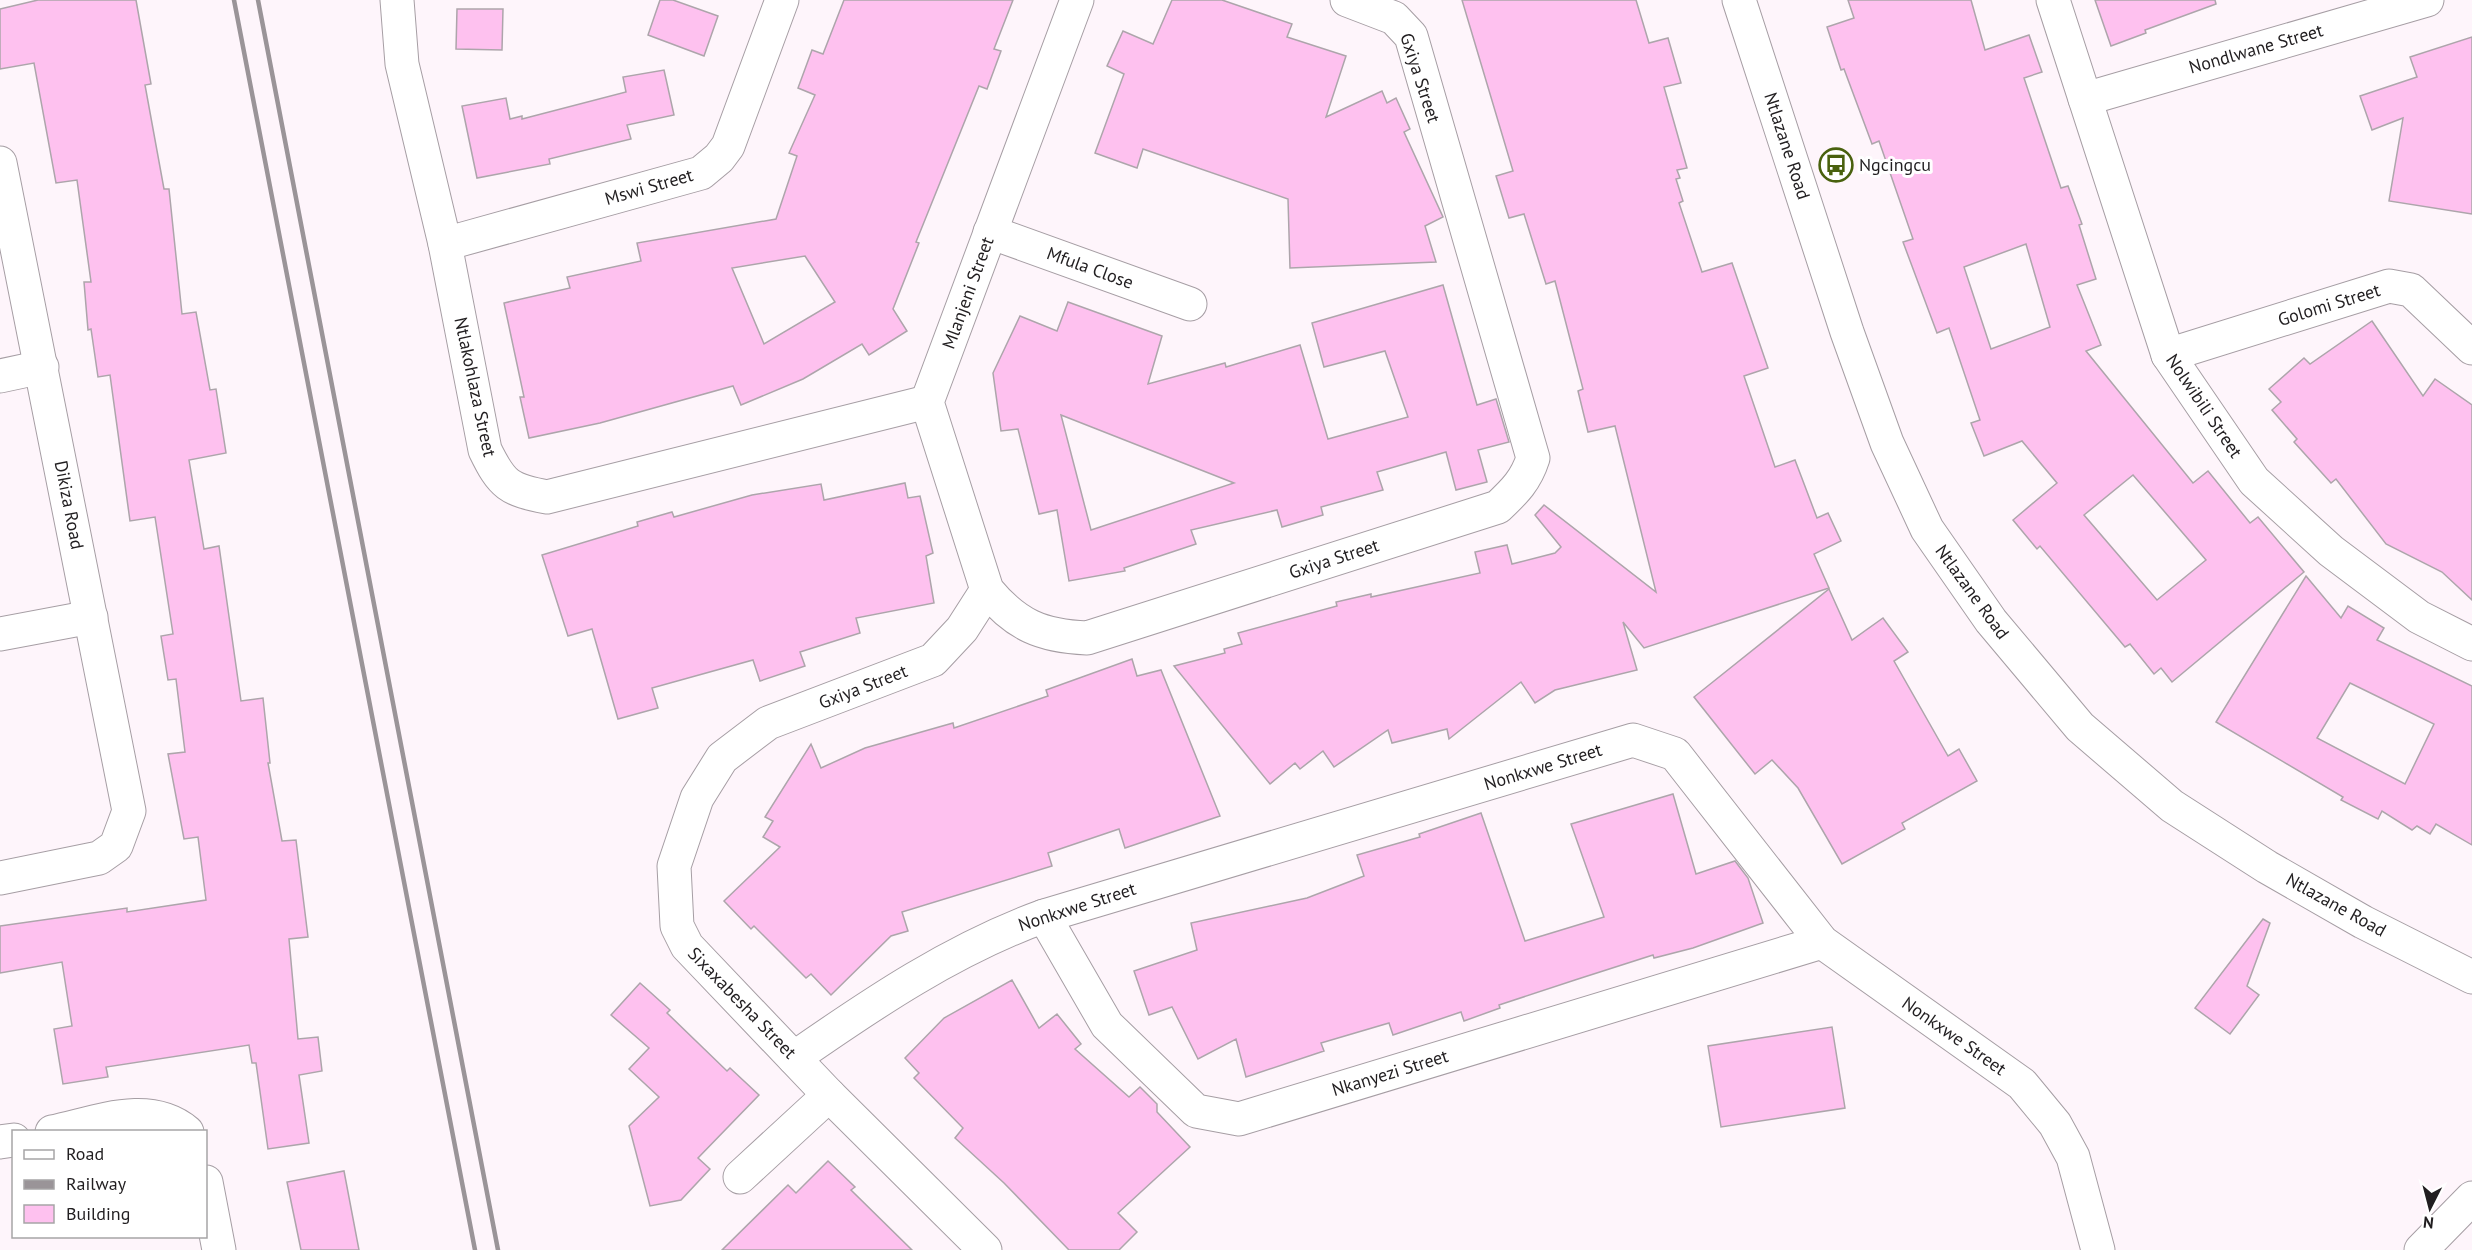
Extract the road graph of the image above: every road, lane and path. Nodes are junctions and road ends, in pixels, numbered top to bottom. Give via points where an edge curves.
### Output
1 (397, 0) edge
2 (782, 0) edge
3 (1077, 0) edge
4 (1347, 0) edge
5 (1739, 0) edge
6 (2053, 0) edge
7 (2427, 0) edge
8 (2085, 99) junction
9 (0, 163) edge
10 (990, 232) junction
11 (445, 244) junction
12 (1190, 304) dead end
13 (2472, 348) edge
14 (2168, 355) junction
15 (42, 368) junction
16 (0, 376) edge
17 (927, 402) junction
18 (987, 590) junction
19 (91, 616) junction
20 (0, 634) edge
21 (2472, 644) edge
22 (697, 798) joint
23 (0, 878) edge
24 (1044, 916) junction
25 (1822, 942) junction
26 (2472, 977) edge
27 (794, 1058) junction
28 (829, 1095) junction
29 (181, 1126) edge
30 (57, 1130) edge
31 (740, 1177) dead end
32 (207, 1187) edge
33 (2472, 1198) edge
34 (973, 1246) edge
35 (219, 1250) edge
36 (2098, 1250) edge
37 (2421, 1250) edge

1 - 11 street, Ntlakohlaza Street via 402,64
2 - 11 street, Mswi Street via 728,146 720,159 701,173
3 - 10 street, Mlanjeni Street
4 - 18 street, Gxiya Street via 1394,18 1411,36 1533,458 1520,487 1498,507 1087,638 1057,637 1029,627 1004,610
5 - 26 street, Ntlazane Road via 1846,332 1887,443 1927,529 1991,621 2080,727 2172,806 2363,922
6 - 8 street, Nolwibili Street
7 - 8 street, Nondlwane Street
8 - 14 street, Nolwibili Street
9 - 15 street, Dikiza Road
10 - 12 street, Mfula Close
10 - 17 street, Mlanjeni Street
11 - 17 street, Ntlakohlaza Street via 485,450 495,470 516,491 547,497
13 - 14 street, Golomi Street via 2411,290 2390,286
14 - 21 street, Nolwibili Street via 2254,481 2331,551 2419,617
15 - 16 street
15 - 19 street, Dikiza Road
17 - 18 street
18 - 22 street, Gxiya Street via 962,629 933,660 768,723 722,758
19 - 20 street
19 - 23 street, Dikiza Road via 129,811 116,846 99,858
22 - 27 street, Sixaxabesha Street via 674,866 677,926 687,946
24 - 25 street, Nonkxwe Street via 1633,740 1675,754
24 - 25 street, Nkanyezi Street via 1107,1025 1196,1111 1239,1119
24 - 27 street, Nonkxwe Street via 998,933 878,1000
25 - 36 street, Nonkxwe Street via 2022,1084 2055,1124 2073,1157
27 - 28 street, Sixaxabesha Street
28 - 31 street
28 - 34 street, Sixaxabesha Street
29 - 30 street via 151,1115 130,1115
32 - 35 street
33 - 37 street

